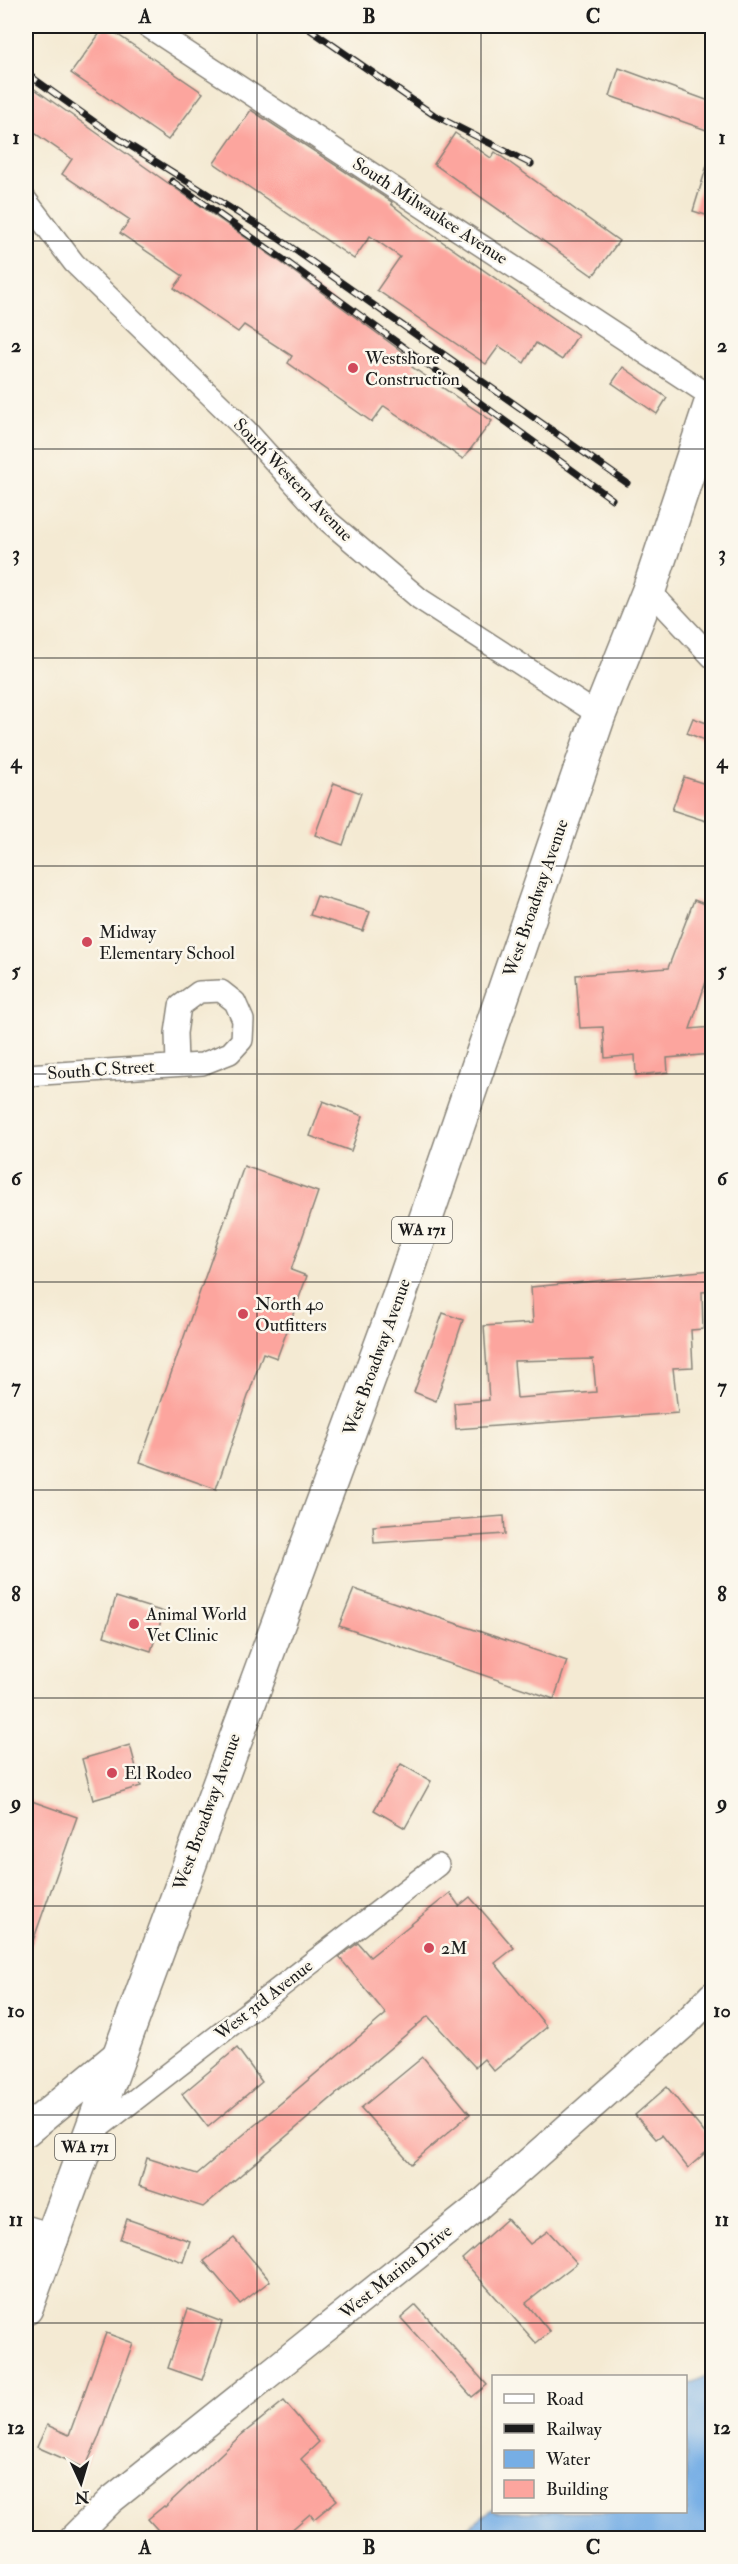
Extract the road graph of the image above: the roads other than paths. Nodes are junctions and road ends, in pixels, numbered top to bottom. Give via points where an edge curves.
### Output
1 (147, 26) edge
2 (26, 200) edge
3 (712, 399) edge
4 (649, 590) junction
5 (712, 657) edge
6 (599, 715) junction
7 (177, 1064) dead end
8 (26, 1075) edge
9 (438, 1866) dead end
10 (712, 1996) edge
11 (117, 2056) junction
12 (26, 2131) edge
13 (89, 2135) junction
14 (39, 2235) edge
15 (26, 2308) edge
16 (73, 2538) edge

1 - 3 street, South Milwaukee Avenue
2 - 6 street, South Western Avenue via 74,263 246,430 328,521 420,599
3 - 4 main road, West Broadway Avenue / WA 171
4 - 5 street
4 - 6 main road, West Broadway Avenue / WA 171
6 - 11 main road, West Broadway Avenue / WA 171 via 401,1291
7 - 8 street, South C Street
9 - 13 street, West 3rd Avenue
10 - 16 street, West Marina Drive via 474,2210 111,2500
11 - 12 main road
11 - 13 main road, West Broadway Avenue / WA 171
13 - 14 main road, West Broadway Avenue / WA 171
14 - 15 main road, West Broadway Avenue / WA 171

